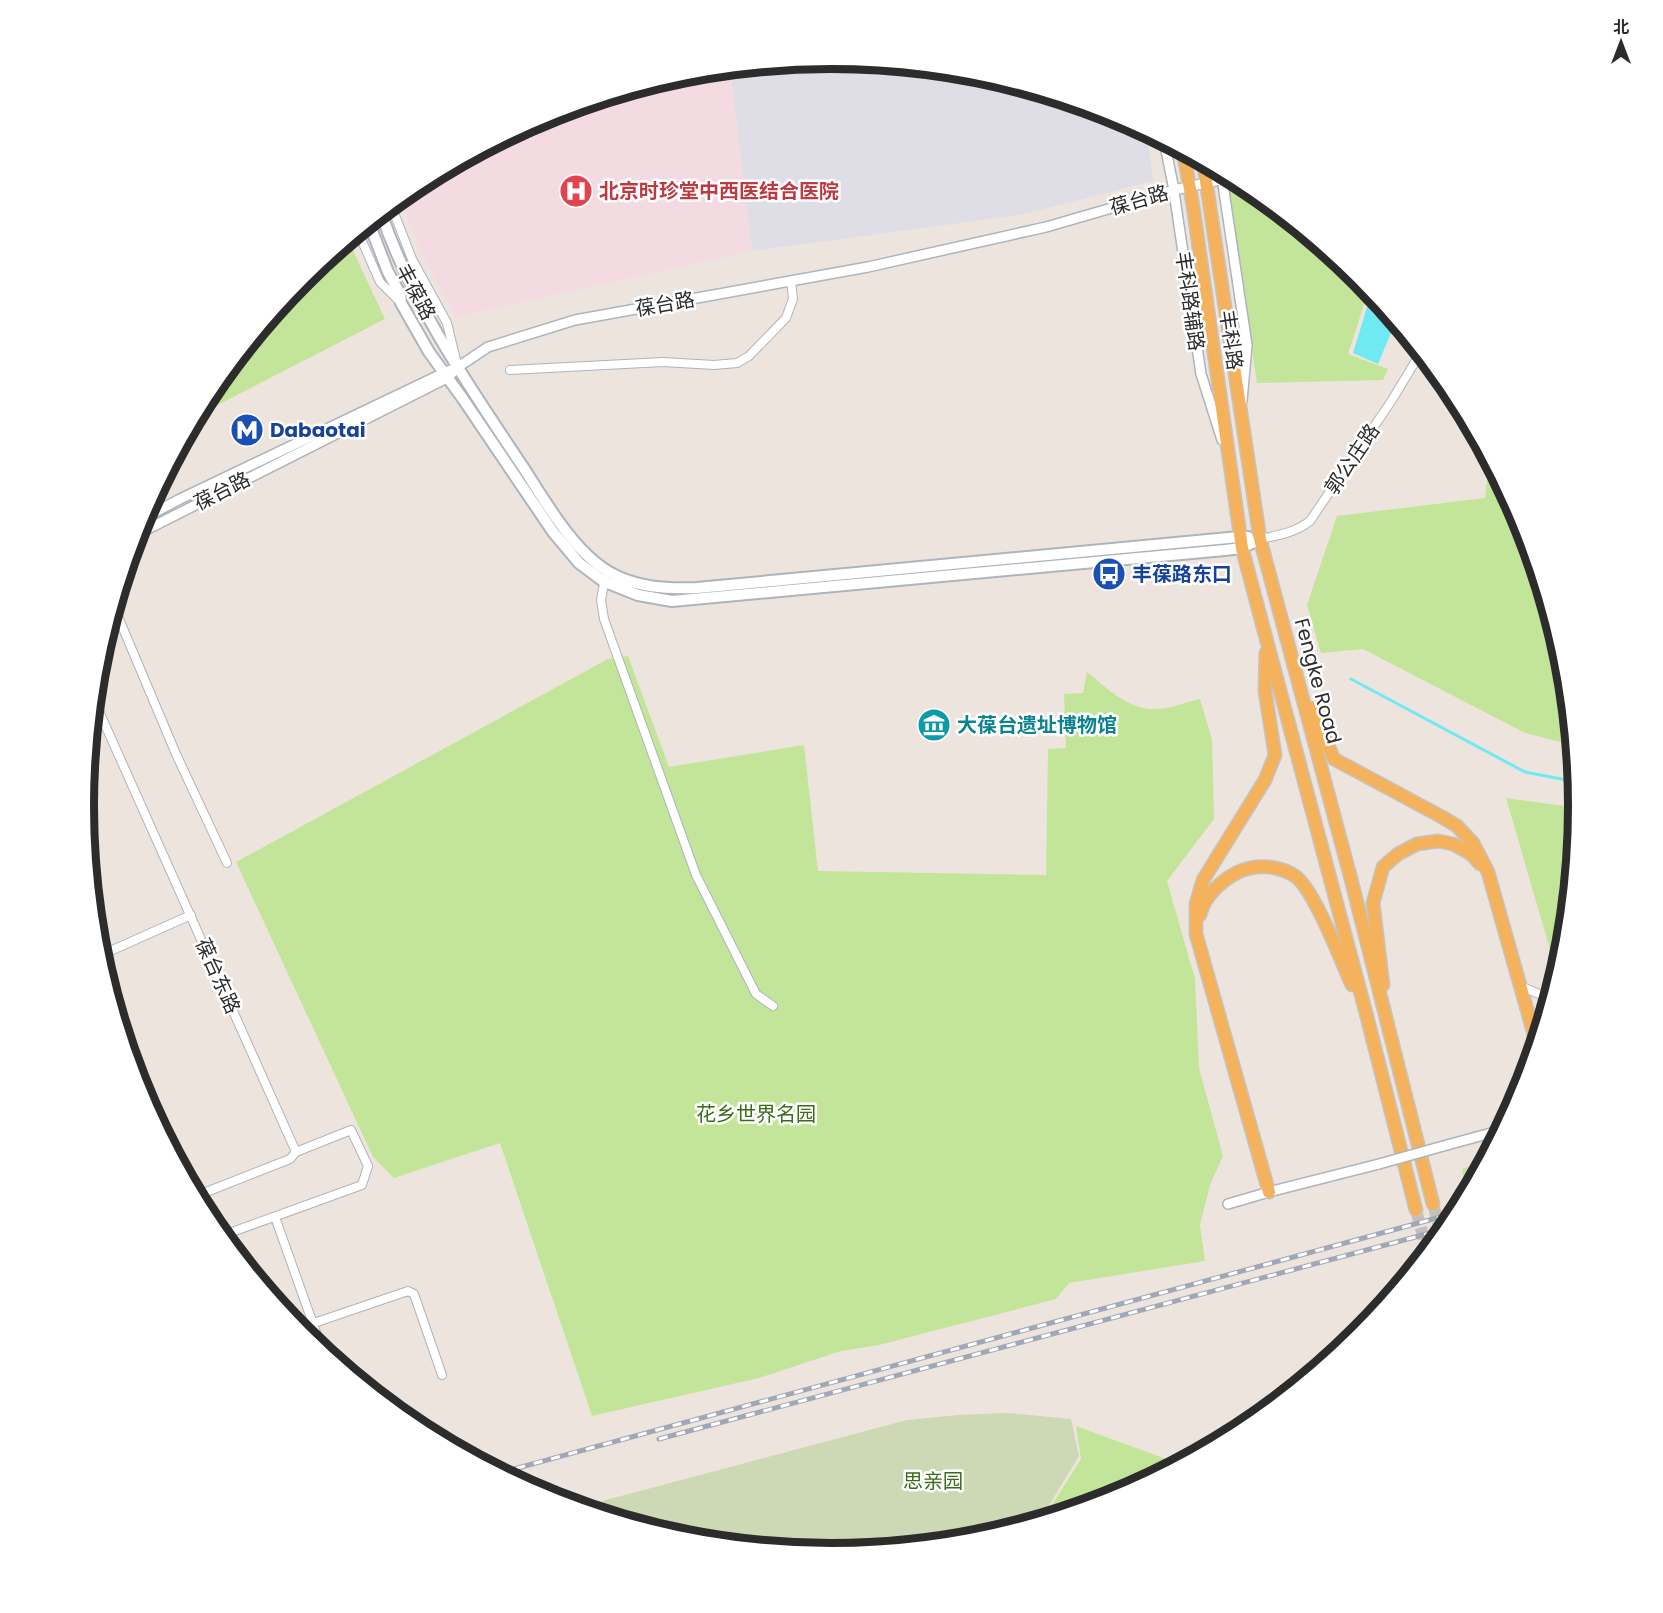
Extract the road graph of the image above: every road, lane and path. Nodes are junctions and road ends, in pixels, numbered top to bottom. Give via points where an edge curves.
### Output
1 (1166, 149) edge
2 (1185, 160) edge
3 (1204, 171) edge
4 (1216, 178) edge
5 (1223, 182) edge
6 (1206, 183) junction
7 (1190, 186) junction
8 (1174, 190) junction
9 (394, 213) edge
10 (384, 220) edge
11 (372, 230) edge
12 (361, 239) edge
13 (791, 281) junction
14 (401, 303) junction
15 (1417, 358) edge
16 (458, 367) junction
17 (510, 370) dead end
18 (445, 375) junction
19 (1241, 418) junction
20 (1228, 458) junction
21 (155, 512) edge
22 (148, 529) edge
23 (1260, 539) junction
24 (1240, 542) junction
25 (606, 576) junction
26 (119, 618) edge
27 (1267, 640) junction
28 (1296, 677) junction
29 (100, 713) edge
30 (227, 863) dead end
31 (1488, 872) junction
32 (191, 915) junction
33 (1196, 934) junction
34 (108, 952) edge
35 (1520, 986) junction
36 (1544, 996) edge
37 (773, 1005) dead end
38 (1385, 1016) junction
39 (1367, 1017) junction
40 (1533, 1033) edge
41 (1493, 1132) edge
42 (296, 1152) junction
43 (1269, 1192) junction
44 (204, 1193) edge
45 (1228, 1204) dead end
46 (1433, 1204) tunnel mouth
47 (1416, 1210) tunnel mouth
48 (275, 1217) junction
49 (230, 1233) edge
50 (314, 1323) junction
51 (318, 1335) edge
52 (442, 1374) dead end

1 - 8 street, 丰科路辅路
2 - 7 main road, 丰科路
3 - 6 main road, Fengke Road
4 - 6 street, 葆台路
5 - 19 street via 1247,345
6 - 7 street, 葆台路
6 - 19 main road, Fengke Road
7 - 8 street, 葆台路
7 - 20 main road, 丰科路
8 - 13 street, 葆台路 via 1046,227
8 - 20 street, 丰科路辅路 via 1201,374
9 - 16 street via 412,259 447,323
10 - 16 main road, 丰葆路 via 407,279
11 - 14 main road, 丰葆路
12 - 14 street via 380,282
13 - 16 street, 葆台路 via 575,320 488,347
13 - 17 street via 793,299 786,318 737,363 663,362
14 - 18 main road, 丰葆路
15 - 23 street, 郭公庄路 via 1310,521 1299,530
16 - 18 street, 葆台路
16 - 25 main road, 丰葆路 via 551,511
18 - 21 street, 葆台路
18 - 22 street, 葆台路
18 - 25 main road, 丰葆路 via 553,532 579,563
19 - 23 main road, Fengke Road
20 - 24 main road, 丰科路
23 - 24 main road
23 - 28 main road, Fengke Road
24 - 25 main road via 921,579 672,601 638,595
24 - 27 main road, Fengke Road
25 - 37 street via 600,600 604,619 696,875 756,994
26 - 30 street
27 - 33 main road via 1265,691 1275,755 1265,780 1203,880 1196,904
27 - 39 main road, Fengke Road
28 - 31 main road via 1334,759 1457,826 1473,843
28 - 38 main road, Fengke Road
29 - 32 street, 葆台东路
31 - 35 main road
31 - 38 main road via 1471,854 1438,841 1417,844 1383,867 1373,903
32 - 34 street
32 - 42 street, 葆台东路
33 - 39 main road via 1201,909 1211,892 1227,878 1263,866 1283,870 1297,877 1313,897
33 - 43 main road
35 - 36 street
35 - 40 main road
38 - 46 main road, Fengke Road
39 - 47 main road, Fengke Road
41 - 43 street, bridge
42 - 44 street via 290,1159
42 - 48 street via 351,1130 368,1166 362,1185
43 - 45 street
48 - 49 street
48 - 50 street
50 - 51 street
50 - 52 street via 408,1291 414,1294

